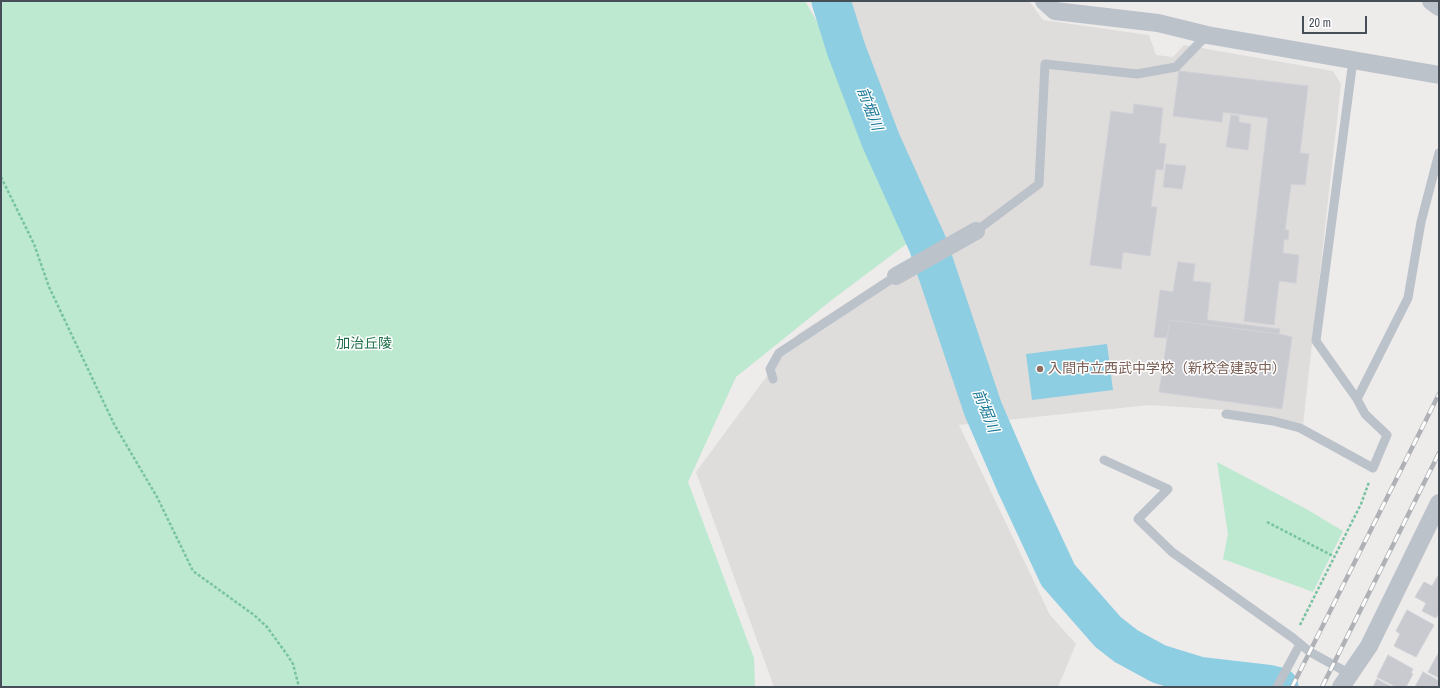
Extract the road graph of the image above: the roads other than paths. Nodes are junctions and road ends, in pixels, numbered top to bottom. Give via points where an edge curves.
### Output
1 (1044, 1) edge
2 (1431, 1) edge
3 (1064, 6) edge
4 (1439, 7) edge
5 (1207, 35) junction
6 (1353, 60) junction
7 (1439, 75) edge
8 (1439, 153) edge
9 (976, 231) joint
10 (896, 276) joint
11 (773, 379) dead end
12 (1358, 399) junction
13 (1226, 414) dead end
14 (1104, 460) dead end
15 (1439, 505) edge
16 (1300, 644) junction
17 (1345, 681) edge
18 (1278, 684) edge

1 - 3 street via 1055,11
2 - 4 street
3 - 5 street via 1158,23
5 - 6 street
5 - 9 lane via 1176,67 1137,74 1045,64 1039,184
6 - 7 street
6 - 12 lane via 1316,341
8 - 12 lane via 1421,222 1408,298
9 - 10 street
10 - 11 lane via 780,353 770,368
12 - 13 lane via 1365,414 1387,436 1373,468 1300,428
14 - 16 lane via 1168,489 1138,519 1172,552
15 - 17 street via 1369,646
16 - 17 lane
16 - 18 lane

